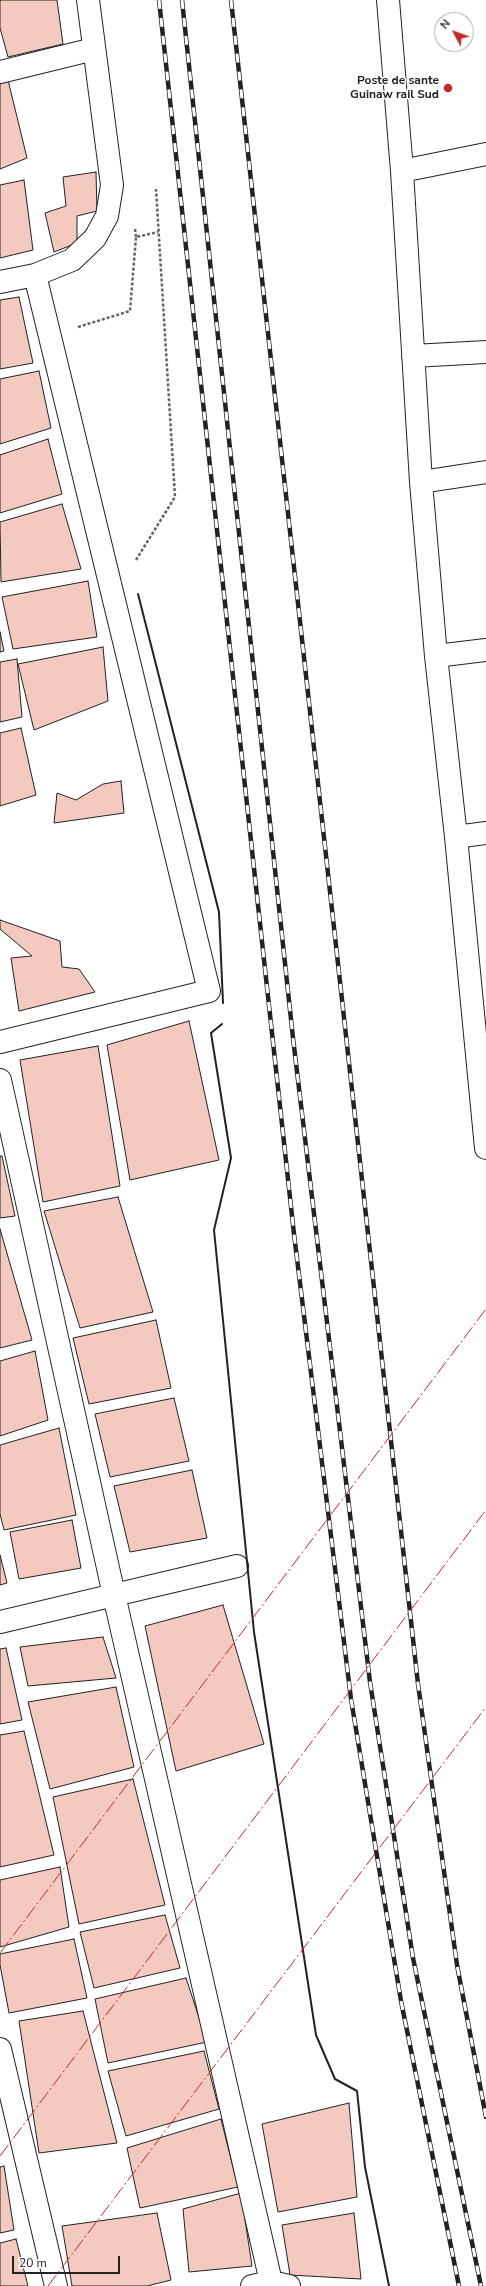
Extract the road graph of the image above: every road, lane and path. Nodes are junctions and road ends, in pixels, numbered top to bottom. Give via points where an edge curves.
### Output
1 (88, 0) edge
2 (388, 0) edge
3 (94, 49) junction
4 (0, 72) edge
5 (486, 154) edge
6 (402, 171) junction
7 (156, 189) dead end
8 (158, 232) junction
9 (35, 275) junction
10 (0, 282) edge
11 (50, 335) junction
12 (486, 352) edge
13 (413, 356) junction
14 (486, 472) edge
15 (421, 482) junction
16 (114, 596) junction
17 (486, 650) edge
18 (436, 656) junction
19 (486, 833) edge
20 (456, 837) junction
21 (479, 999) edge
22 (0, 1042) edge
23 (0, 1080) edge
24 (486, 1148) edge
25 (237, 1566) dead end
26 (114, 1595) junction
27 (0, 1622) edge
28 (0, 2049) edge
29 (271, 2285) edge
30 (56, 2286) edge

1 - 3 street
2 - 6 street
3 - 4 street
3 - 9 street via 112,185 106,216 95,238 72,260
5 - 6 street
6 - 13 street
7 - 8 path
8 - 11 path via 136,237 130,311
8 - 16 path via 175,497
9 - 10 street
9 - 11 street
11 - 16 street
12 - 13 street
13 - 15 street
14 - 15 street
15 - 18 street
16 - 22 street via 209,991
17 - 18 street
18 - 20 street
19 - 20 street
20 - 21 street
21 - 24 street
23 - 26 street
25 - 26 street
26 - 27 street
26 - 29 street
28 - 30 street

